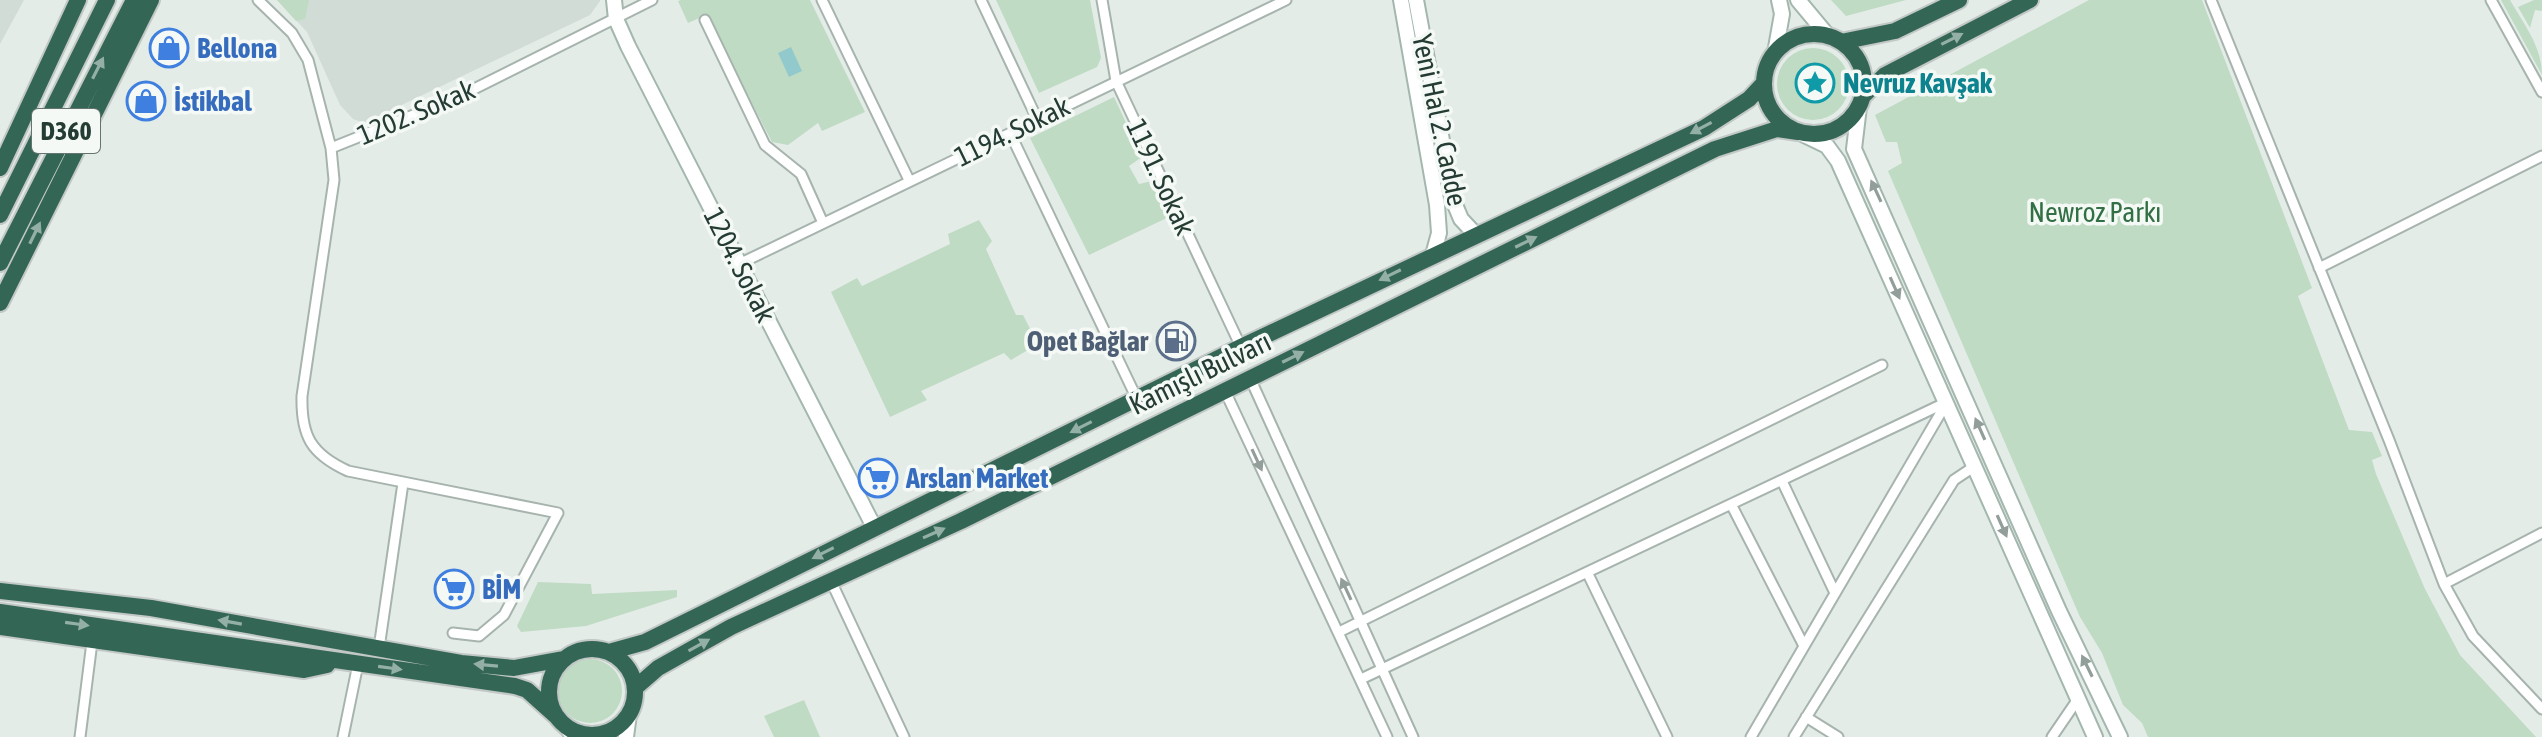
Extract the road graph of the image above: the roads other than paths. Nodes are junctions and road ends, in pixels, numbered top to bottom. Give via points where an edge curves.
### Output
1 (78, 0) edge
2 (88, 0) edge
3 (107, 0) edge
4 (134, 0) edge
5 (148, 0) edge
6 (258, 0) edge
7 (614, 0) edge
8 (652, 0) edge
9 (822, 0) edge
10 (981, 0) edge
11 (1102, 0) edge
12 (1286, 0) edge
13 (1401, 0) edge
14 (1416, 0) edge
15 (1779, 0) edge
16 (1798, 0) edge
17 (1959, 0) edge
18 (2030, 0) edge
19 (2211, 0) edge
20 (2491, 0) edge
21 (616, 19) junction
22 (705, 20) dead end
23 (1834, 39) junction
24 (58, 48) junction
25 (1775, 53) junction
26 (1116, 81) junction
27 (1764, 83) junction
28 (2542, 92) edge
29 (1861, 101) junction
30 (1038, 121) junction
31 (1798, 132) junction
32 (1010, 133) junction
33 (331, 148) junction
34 (2542, 156) edge
35 (0, 168) edge
36 (909, 180) junction
37 (0, 215) edge
38 (823, 223) junction
39 (1476, 235) junction
40 (1433, 255) junction
41 (0, 263) edge
42 (739, 264) junction
43 (2319, 268) junction
44 (0, 303) edge
45 (1241, 347) junction
46 (1882, 365) dead end
47 (1250, 378) junction
48 (1224, 389) junction
49 (1137, 399) junction
50 (1947, 402) junction
51 (1975, 466) junction
52 (1782, 481) junction
53 (403, 483) junction
54 (1732, 506) junction
55 (874, 527) junction
56 (2542, 533) edge
57 (1588, 574) junction
58 (830, 579) junction
59 (2444, 584) junction
60 (0, 591) edge
61 (1835, 593) junction
62 (0, 612) edge
63 (1361, 621) junction
64 (0, 627) edge
65 (1339, 632) junction
66 (453, 633) dead end
67 (92, 642) junction
68 (1804, 646) junction
69 (379, 648) junction
70 (609, 652) junction
71 (563, 659) junction
72 (349, 663) junction
73 (1383, 670) junction
74 (1361, 679) junction
75 (635, 688) junction
76 (2078, 699) junction
77 (2542, 709) edge
78 (629, 714) junction
79 (1806, 717) junction
80 (565, 727) edge
81 (80, 737) edge
82 (343, 737) edge
83 (626, 737) edge
84 (904, 737) edge
85 (1387, 737) edge
86 (1413, 737) edge
87 (1667, 737) edge
88 (1751, 737) edge
89 (1794, 737) edge
90 (1838, 737) edge
91 (2052, 737) edge
92 (2095, 737) edge
93 (2120, 737) edge

1 - 24 highway
2 - 24 highway
3 - 37 highway, D360
41 -> 4 highway, D360
44 -> 5 highway
6 - 33 street, 1202. Sokak via 292,33 308,60
7 - 21 main road, 1204. Sokak
8 - 21 street, 1202. Sokak
9 - 36 street
10 - 30 street
11 - 26 street, 1191. Sokak
12 - 26 street, 1194. Sokak
13 - 40 main road via 1437,205 1439,233
14 - 39 main road, Yeni Hal 2. Cadde via 1453,200
15 - 25 main road via 1782,14
16 - 23 main road
17 - 23 highway via 1895,31
29 -> 18 highway via 1885,75
19 - 43 street
20 - 28 street
21 - 33 street, 1202. Sokak via 456,98
21 - 42 main road, 1204. Sokak
22 - 38 street via 765,145 801,174
23 - 25 highway via 1800,36
23 - 29 highway via 1850,50 1862,71
24 - 35 highway
25 - 27 highway
26 - 30 street, 1194. Sokak
26 - 45 street, 1191. Sokak
27 - 31 highway via 1773,113
27 -> 39 highway, Kamışlı Bulvarı via 1704,128
29 - 31 highway via 1844,125 1830,132
93 -> 29 main road via 1854,149
30 - 32 street, 1194. Sokak
47 -> 31 highway, Kamışlı Bulvarı via 1715,149 1777,129
31 -> 50 main road via 1827,146 1838,161
32 - 36 street, 1194. Sokak
32 - 49 street
33 - 53 street via 334,180 301,426 329,462
34 - 43 street
36 - 38 street, 1194. Sokak
38 - 42 street, 1194. Sokak
39 - 40 highway, Kamışlı Bulvarı
40 -> 45 highway, Kamışlı Bulvarı
42 - 55 main road, 1204. Sokak
43 - 59 street
45 - 49 highway, Kamışlı Bulvarı
46 - 63 street
47 - 48 highway, Kamışlı Bulvarı
63 -> 47 street
58 -> 48 highway, Kamışlı Bulvarı via 961,521
48 -> 65 street
49 -> 55 highway, Kamışlı Bulvarı
50 - 51 main road
50 - 52 street
50 - 61 street
51 -> 76 main road
51 - 79 street via 1954,480
52 - 54 street
52 - 61 street
53 - 66 street via 558,513 504,615 479,636
53 - 69 street
54 - 57 street
54 - 68 street
55 -> 70 highway, Kamışlı Bulvarı via 645,642
56 - 59 street
57 - 73 street
57 - 87 street
75 -> 58 highway, Kamışlı Bulvarı via 658,668
58 - 84 street
59 - 77 street via 2473,636
69 -> 60 highway via 151,608
61 - 68 street
62 -> 72 highway
63 - 65 street
63 - 73 street
64 - 67 highway
65 - 74 street
67 - 72 highway via 304,670
67 - 81 street
68 - 88 street
71 -> 69 highway via 514,668
70 - 71 highway via 585,649
70 - 75 highway via 627,666
71 - 80 highway via 548,693
72 -> 80 highway via 515,686 527,690
72 - 82 street
73 - 74 street
73 - 86 street
74 - 85 street
75 - 78 highway
76 - 91 street
76 - 92 main road
78 - 80 highway via 620,725 593,735
78 - 83 main road
79 - 89 street
79 - 90 street

